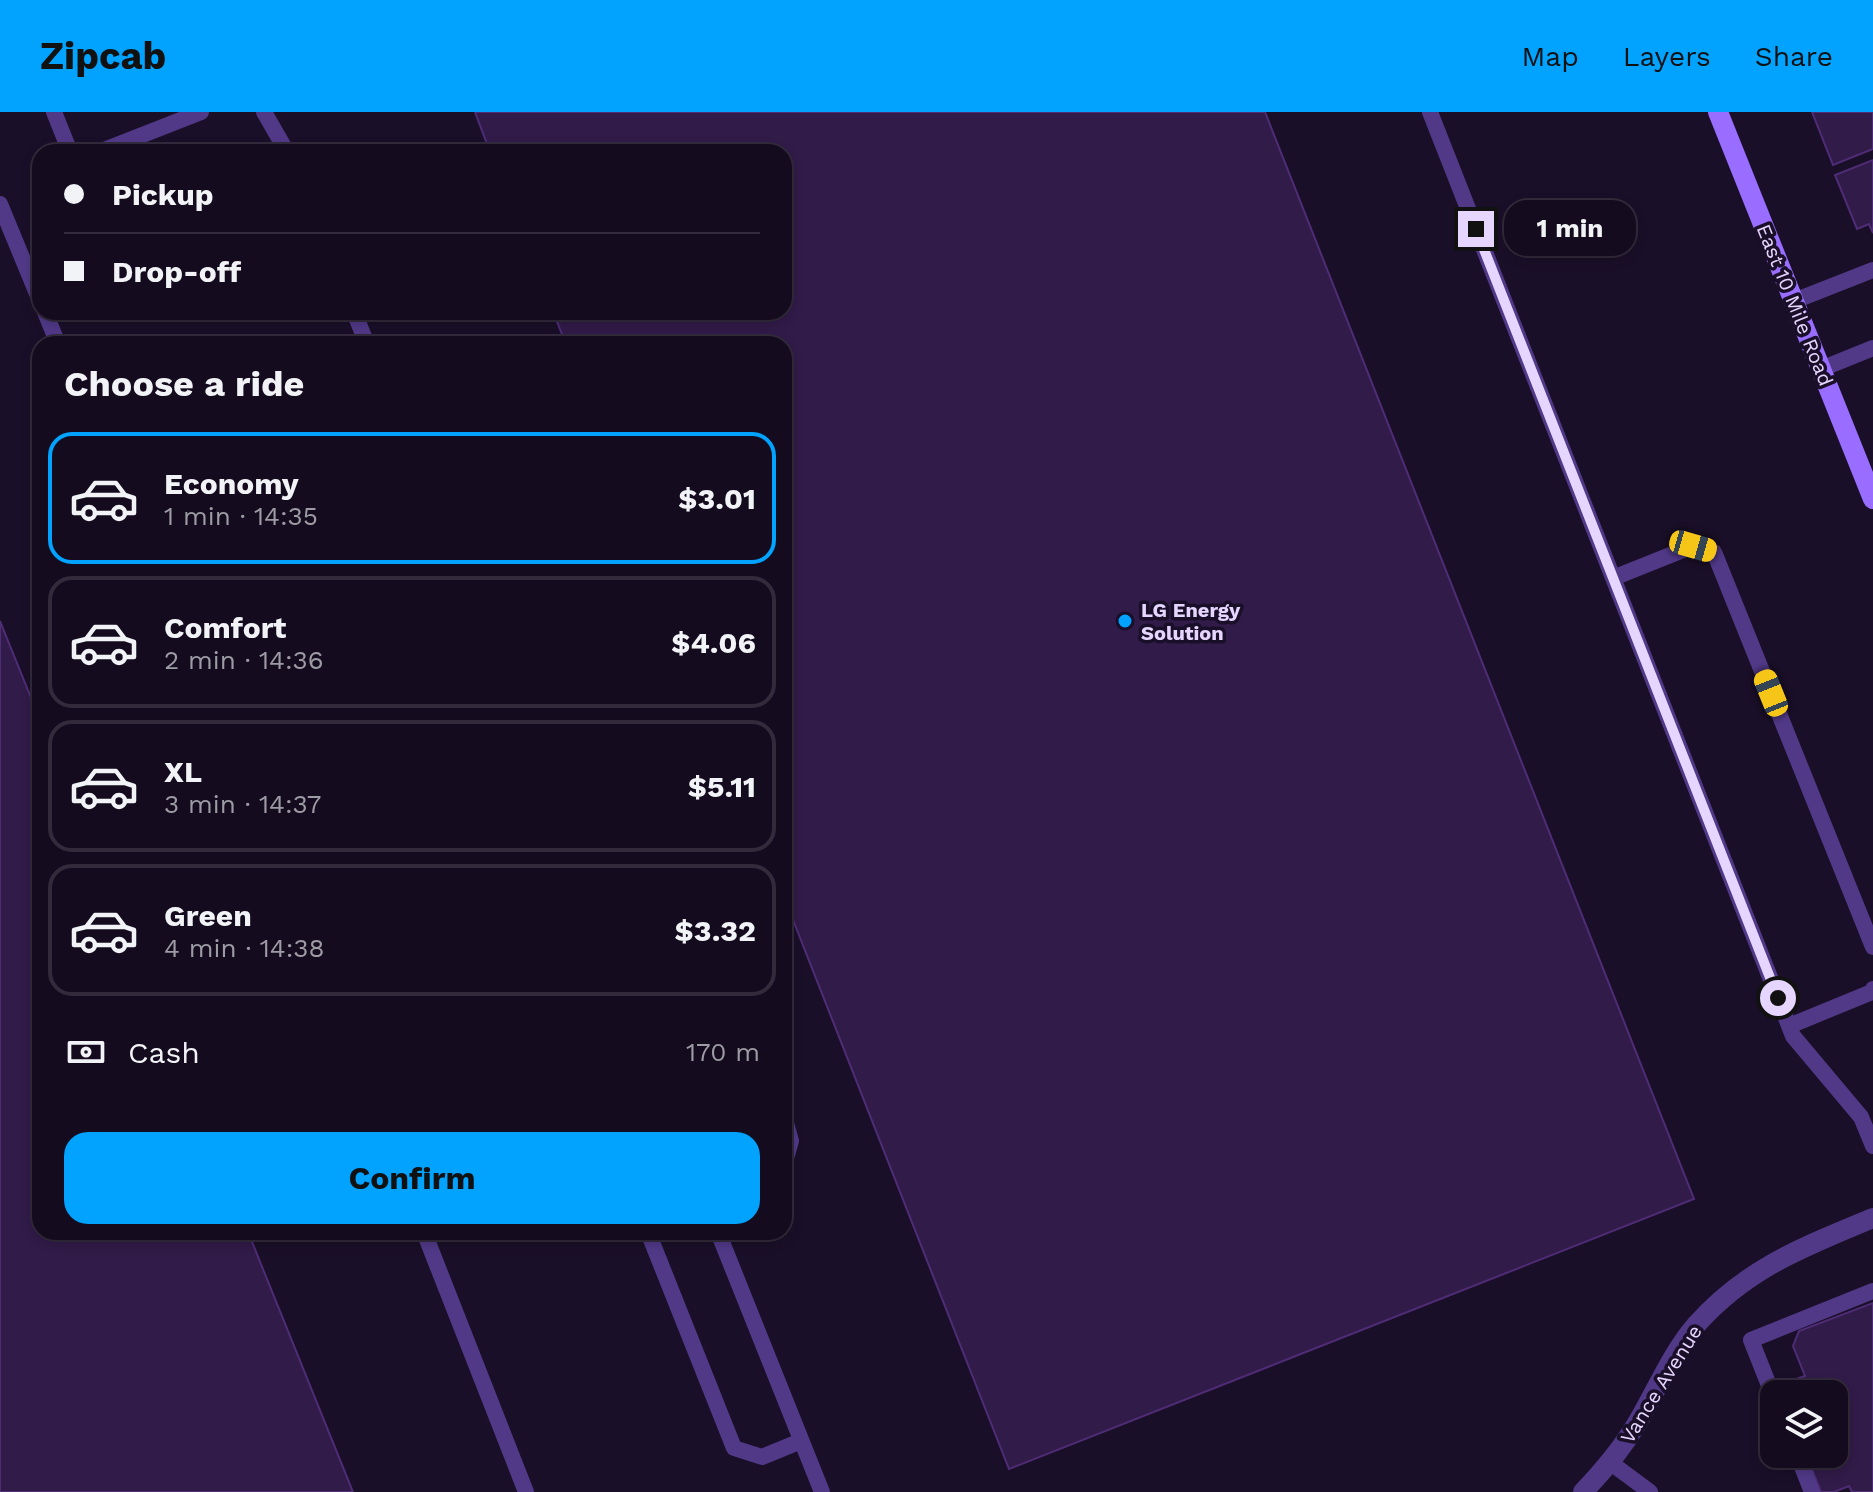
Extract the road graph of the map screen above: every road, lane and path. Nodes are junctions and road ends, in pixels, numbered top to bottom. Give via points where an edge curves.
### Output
1 (54, 112) edge
2 (201, 112) edge
3 (264, 112) edge
4 (1430, 112) edge
5 (1718, 112) edge
6 (160, 120) edge
7 (67, 144) edge
8 (114, 144) edge
9 (282, 144) edge
10 (0, 204) edge
11 (1873, 270) edge
12 (32, 282) edge
13 (1794, 301) junction
14 (1873, 348) edge
15 (1821, 369) junction
16 (1873, 499) edge
17 (1613, 578) junction
18 (1873, 947) edge
19 (1873, 989) edge
20 (1789, 1026) junction
21 (1873, 1146) edge
22 (1873, 1218) edge
23 (427, 1240) edge
24 (651, 1240) edge
25 (724, 1240) edge
26 (1873, 1291) edge
27 (1767, 1380) edge
28 (801, 1441) junction
29 (1611, 1463) junction
30 (1803, 1468) edge
31 (526, 1492) edge
32 (822, 1492) edge
33 (1583, 1492) edge
34 (1650, 1492) edge
35 (1812, 1492) edge

1 - 7 lane
2 - 6 lane
3 - 9 lane
4 - 17 lane
5 - 13 main road, East 10 Mile Road
6 - 8 lane
10 - 12 lane
11 - 13 lane
13 - 15 main road, East 10 Mile Road
14 - 15 lane
15 - 16 main road, East 10 Mile Road
17 - 18 lane via 1693,546 1714,552
17 - 20 lane
19 - 20 lane
20 - 21 lane via 1861,1117
22 - 29 street, Vance Avenue via 1782,1256 1726,1296 1695,1326
23 - 31 lane
24 - 28 lane via 734,1448 762,1457
25 - 28 lane
26 - 27 lane via 1751,1340
28 - 32 lane
29 - 33 street, Vance Avenue
29 - 34 lane
30 - 35 lane

